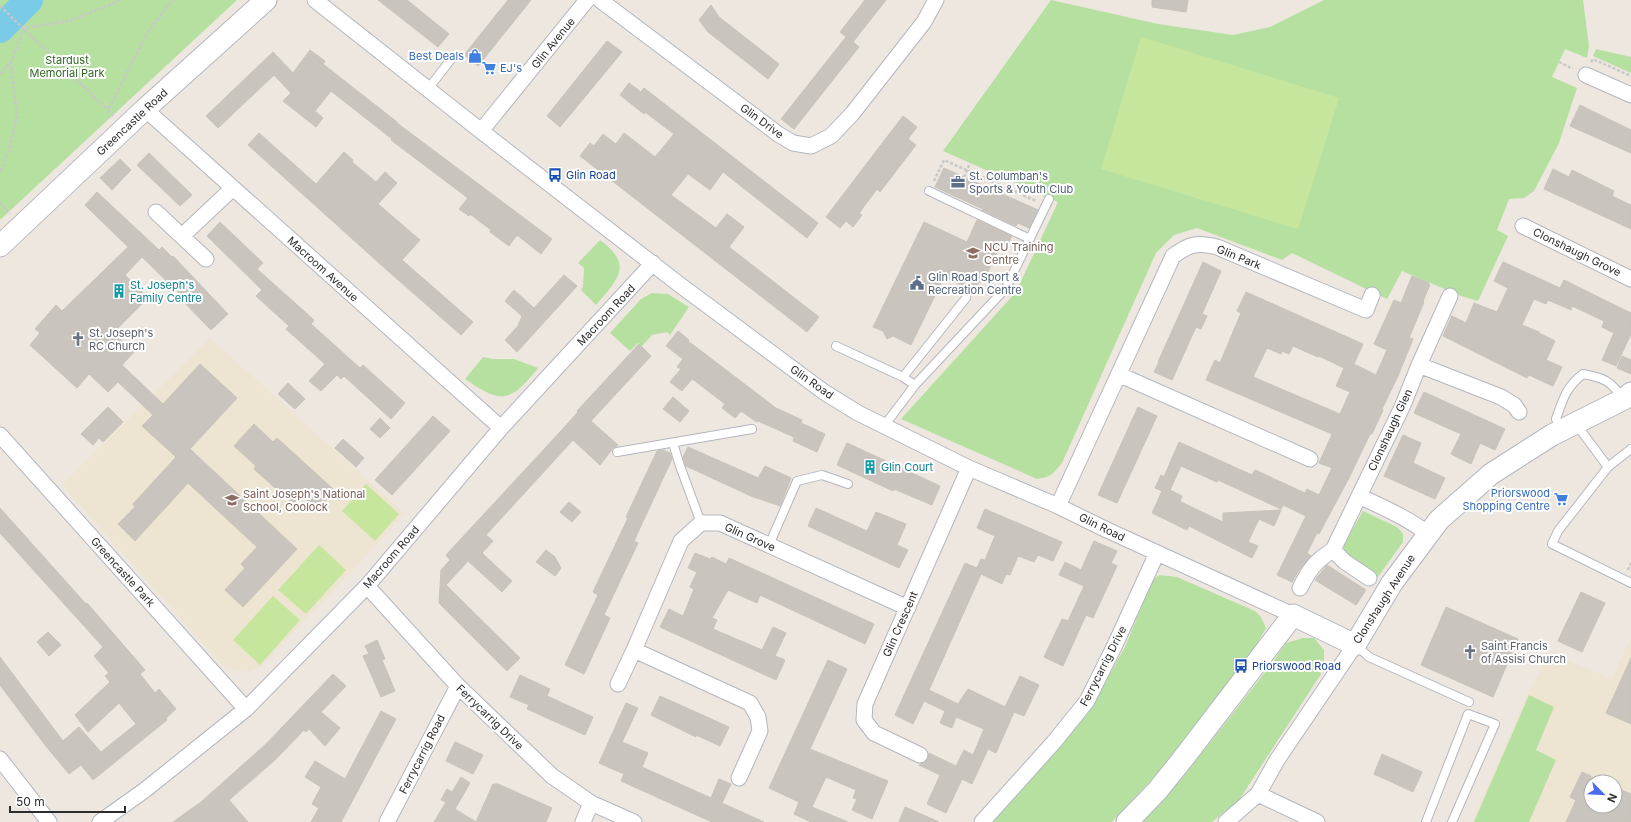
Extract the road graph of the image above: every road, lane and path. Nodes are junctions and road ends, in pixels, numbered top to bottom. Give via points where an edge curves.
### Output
1 (121, 0) edge
2 (172, 0) edge
3 (266, 0) edge
4 (315, 0) edge
5 (600, 0) edge
6 (936, 0) edge
7 (579, 3) edge
8 (1, 7) edge
9 (24, 28) junction
10 (452, 58) dead end
11 (11, 62) junction
12 (0, 74) edge
13 (1586, 74) dead end
14 (428, 89) junction
15 (1631, 95) edge
16 (145, 109) junction
17 (108, 110) junction
18 (124, 130) junction
19 (481, 131) junction
20 (970, 163) dead end
21 (967, 170) junction
22 (0, 171) edge
23 (964, 177) dead end
24 (233, 188) junction
25 (930, 191) joint
26 (1048, 202) joint
27 (156, 212) dead end
28 (1523, 226) dead end
29 (182, 236) junction
30 (1030, 239) junction
31 (0, 246) edge
32 (206, 259) dead end
33 (653, 263) junction
34 (1631, 279) edge
35 (1372, 295) dead end
36 (1450, 296) dead end
37 (966, 298) dead end
38 (836, 346) dead end
39 (1419, 364) junction
40 (1120, 375) junction
41 (903, 377) junction
42 (915, 385) junction
43 (1627, 396) edge
44 (1519, 412) dead end
45 (884, 426) junction
46 (1568, 427) junction
47 (501, 428) junction
48 (752, 429) dead end
49 (0, 435) edge
50 (673, 443) junction
51 (1631, 448) edge
52 (617, 452) dead end
53 (1310, 459) dead end
54 (1608, 467) junction
55 (969, 468) junction
56 (848, 484) dead end
57 (1359, 496) junction
58 (1058, 506) junction
59 (701, 523) junction
60 (1428, 534) junction
61 (769, 545) junction
62 (1332, 550) junction
63 (1157, 553) junction
64 (1368, 578) dead end
65 (1631, 583) edge
66 (367, 586) junction
67 (1300, 588) dead end
68 (908, 608) junction
69 (1293, 615) junction
70 (1355, 645) junction
71 (634, 650) junction
72 (618, 684) dead end
73 (458, 686) junction
74 (1470, 702) dead end
75 (246, 709) junction
76 (920, 755) dead end
77 (0, 759) edge
78 (739, 778) dead end
79 (1258, 794) junction
80 (591, 802) junction
81 (49, 822) edge
82 (100, 822) edge
83 (387, 822) edge
84 (583, 822) edge
85 (634, 822) edge
86 (982, 822) edge
87 (1127, 822) edge
88 (1226, 822) edge
89 (1317, 822) edge
90 (1426, 822) edge
91 (1452, 822) edge

1 - 9 path via 69,21
2 - 17 path via 146,35
3 - 16 street, Greencastle Road
4 - 14 street, Glin Road
5 - 6 street, Glin Drive via 778,134 793,143 811,146 831,136 852,114 924,22
7 - 19 street, Glin Avenue
8 - 9 path
9 - 11 path
9 - 17 path
10 - 14 lane
11 - 12 path
11 - 22 path via 17,115 9,150
13 - 15 street
14 - 19 street, Glin Road
16 - 18 street, Greencastle Road
16 - 24 street, Macroom Avenue
17 - 18 path
18 - 31 street, Greencastle Road
19 - 33 street, Glin Road
20 - 21 path
21 - 23 path
21 - 25 path via 944,160
21 - 26 path
24 - 29 street
24 - 47 street, Macroom Avenue
25 - 30 lane
26 - 30 lane
27 - 29 street
28 - 34 street, Clonshaugh Grove
29 - 32 street
30 - 42 lane via 1006,288
33 - 45 street, Glin Road via 824,392
33 - 47 street, Macroom Road
35 - 40 street, Glin Park via 1366,310 1217,247 1204,244 1189,245 1173,256
36 - 39 street, Clonshaugh Glen
37 - 41 lane
38 - 41 lane
39 - 44 street via 1500,397 1514,405
39 - 57 street, Clonshaugh Glen via 1403,406
40 - 53 street
40 - 58 street, Glin Park
41 - 42 lane
42 - 45 lane
43 - 46 street, Clonshaugh Avenue
43 - 46 lane via 1597,376 1583,374 1572,382 1556,419
45 - 55 street, Glin Road
46 - 54 lane
46 - 60 street, Clonshaugh Avenue via 1491,474 1439,520
47 - 66 street, Macroom Road
48 - 50 lane
49 - 75 street, Greencastle Park
50 - 52 lane
50 - 59 lane
51 - 54 lane
54 - 65 lane via 1558,531 1552,544
55 - 58 street, Glin Road
55 - 68 street, Glin Crescent
56 - 61 lane via 822,475 797,481
57 - 60 street via 1401,516
57 - 62 street, Clonshaugh Glen
58 - 63 street, Glin Road
59 - 61 street, Glin Grove via 720,523
59 - 71 street via 681,542
60 - 70 street, Clonshaugh Avenue via 1392,583
61 - 68 street, Glin Grove
62 - 64 street
62 - 67 street, Clonshaugh Glen via 1316,562
63 - 69 street, Glin Road
63 - 86 street, Ferrycarrig Drive via 1087,701
66 - 73 street, Ferrycarrig Drive
66 - 75 street, Macroom Road
68 - 76 street, Glin Crescent via 865,704 864,720 874,732
69 - 70 street, Glin Road
69 - 87 street via 1178,765
70 - 74 lane via 1369,657
70 - 79 street, Clonshaugh Avenue via 1277,760
71 - 72 street
71 - 78 street via 750,703 758,717 760,731
73 - 80 street, Ferrycarrig Drive via 552,776
73 - 83 street, Ferrycarrig Road
75 - 82 street, Macroom Road via 145,790
77 - 81 street
79 - 88 street, Clonshaugh Avenue
79 - 89 street
80 - 84 street
80 - 85 street, Ferrycarrig Drive
90 - 91 lane via 1468,714 1495,724

